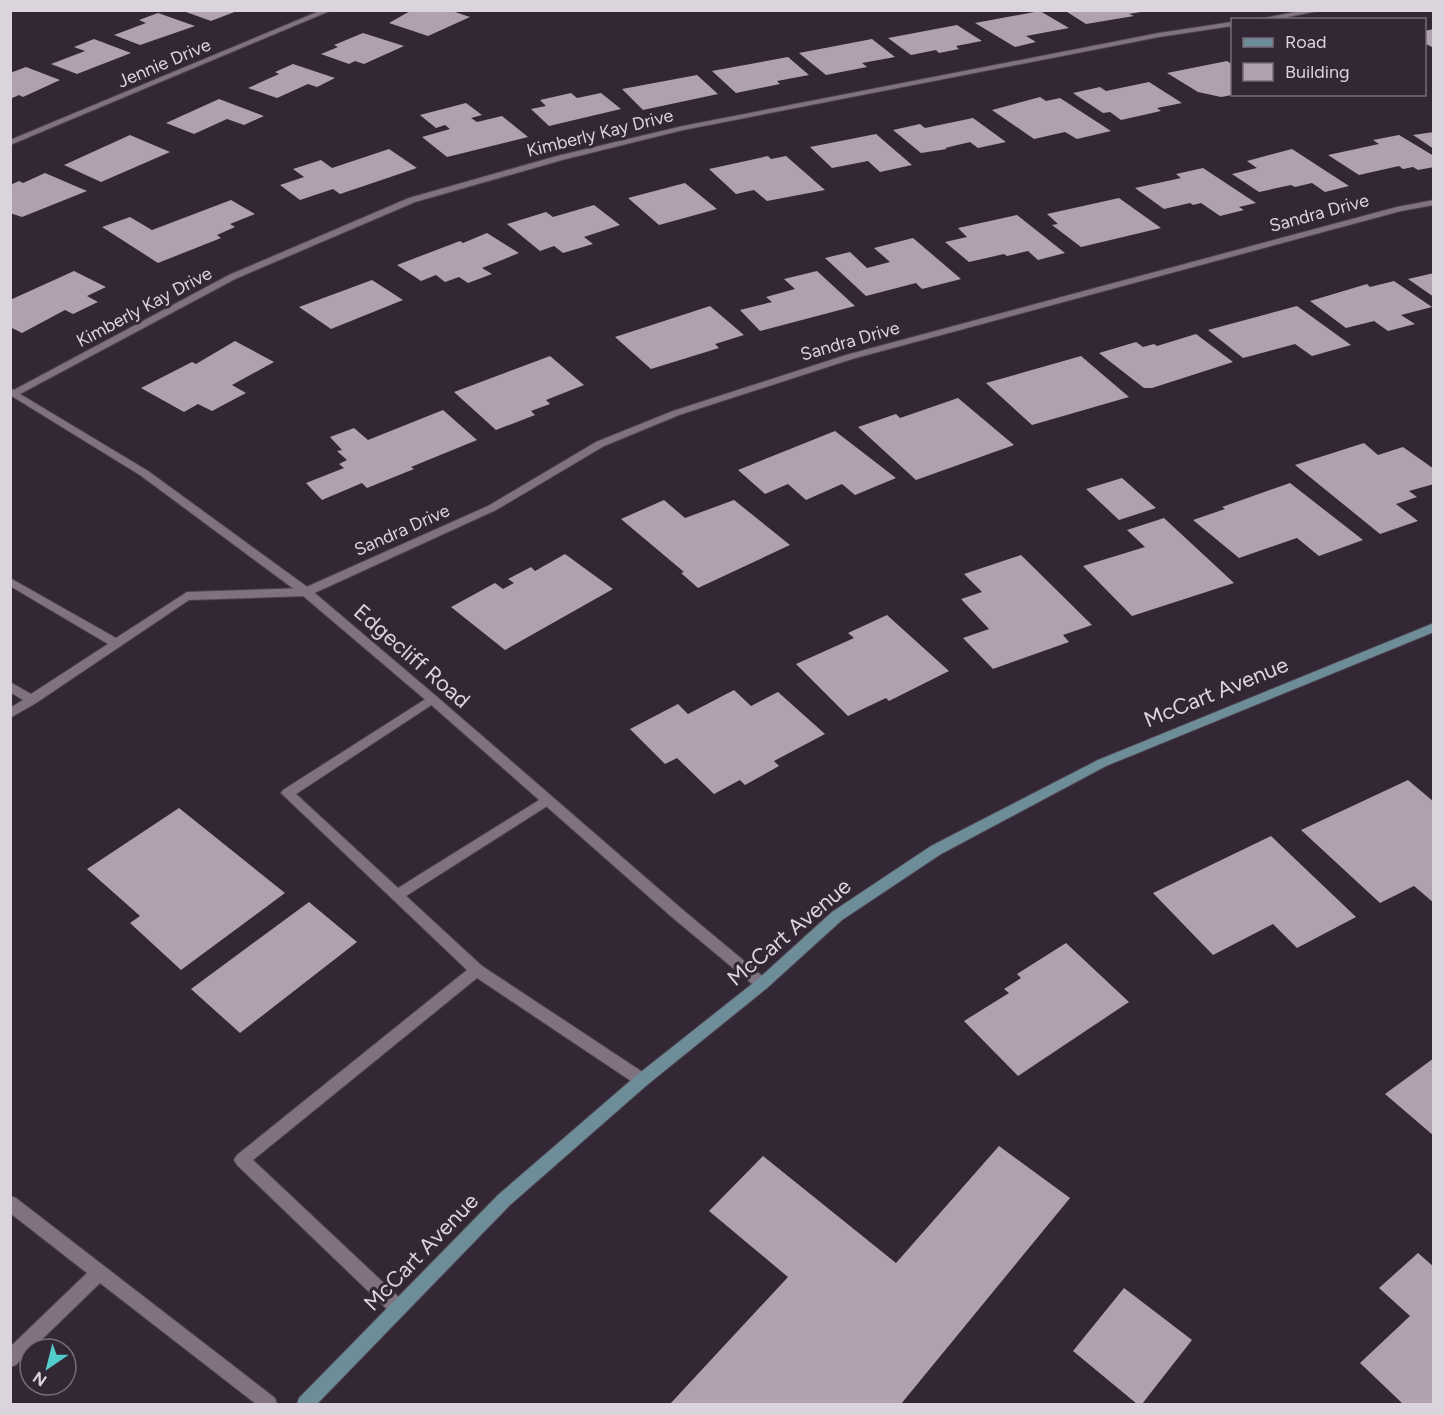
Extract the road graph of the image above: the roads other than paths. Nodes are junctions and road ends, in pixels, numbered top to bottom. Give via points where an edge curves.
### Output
1 (329, 10) edge
2 (1320, 10) edge
3 (1270, 18) edge
4 (1231, 24) edge
5 (10, 143) edge
6 (1434, 202) edge
7 (13, 392) edge
8 (10, 581) edge
9 (306, 592) junction
10 (1434, 627) edge
11 (117, 644) junction
12 (10, 686) edge
13 (432, 699) junction
14 (32, 700) junction
15 (10, 714) edge
16 (548, 800) junction
17 (397, 895) junction
18 (477, 970) junction
19 (762, 984) junction
20 (642, 1080) junction
21 (10, 1203) edge
22 (99, 1272) junction
23 (398, 1308) junction
24 (10, 1359) edge
25 (269, 1404) edge
26 (305, 1404) edge

1 - 5 street, Jennie Drive
2 - 3 street
4 - 7 street, Kimberly Kay Drive via 683,128 412,200 232,277
6 - 9 street, Sandra Drive via 849,357 676,413 600,444 492,508
7 - 9 street, Edgecliff Road via 144,473
8 - 11 street
9 - 11 street via 187,596
9 - 13 street, Edgecliff Road
10 - 19 main road, McCart Avenue via 1102,763 975,828 837,916
11 - 14 street
12 - 14 street
13 - 16 street, Edgecliff Road
13 - 17 street via 287,793
14 - 15 street
16 - 17 street
16 - 19 street, Edgecliff Road
17 - 18 street
18 - 20 street
18 - 23 street via 242,1160
19 - 20 main road, McCart Avenue
20 - 23 main road, McCart Avenue via 504,1200
21 - 22 street
22 - 24 street
22 - 25 street
23 - 26 main road, McCart Avenue

